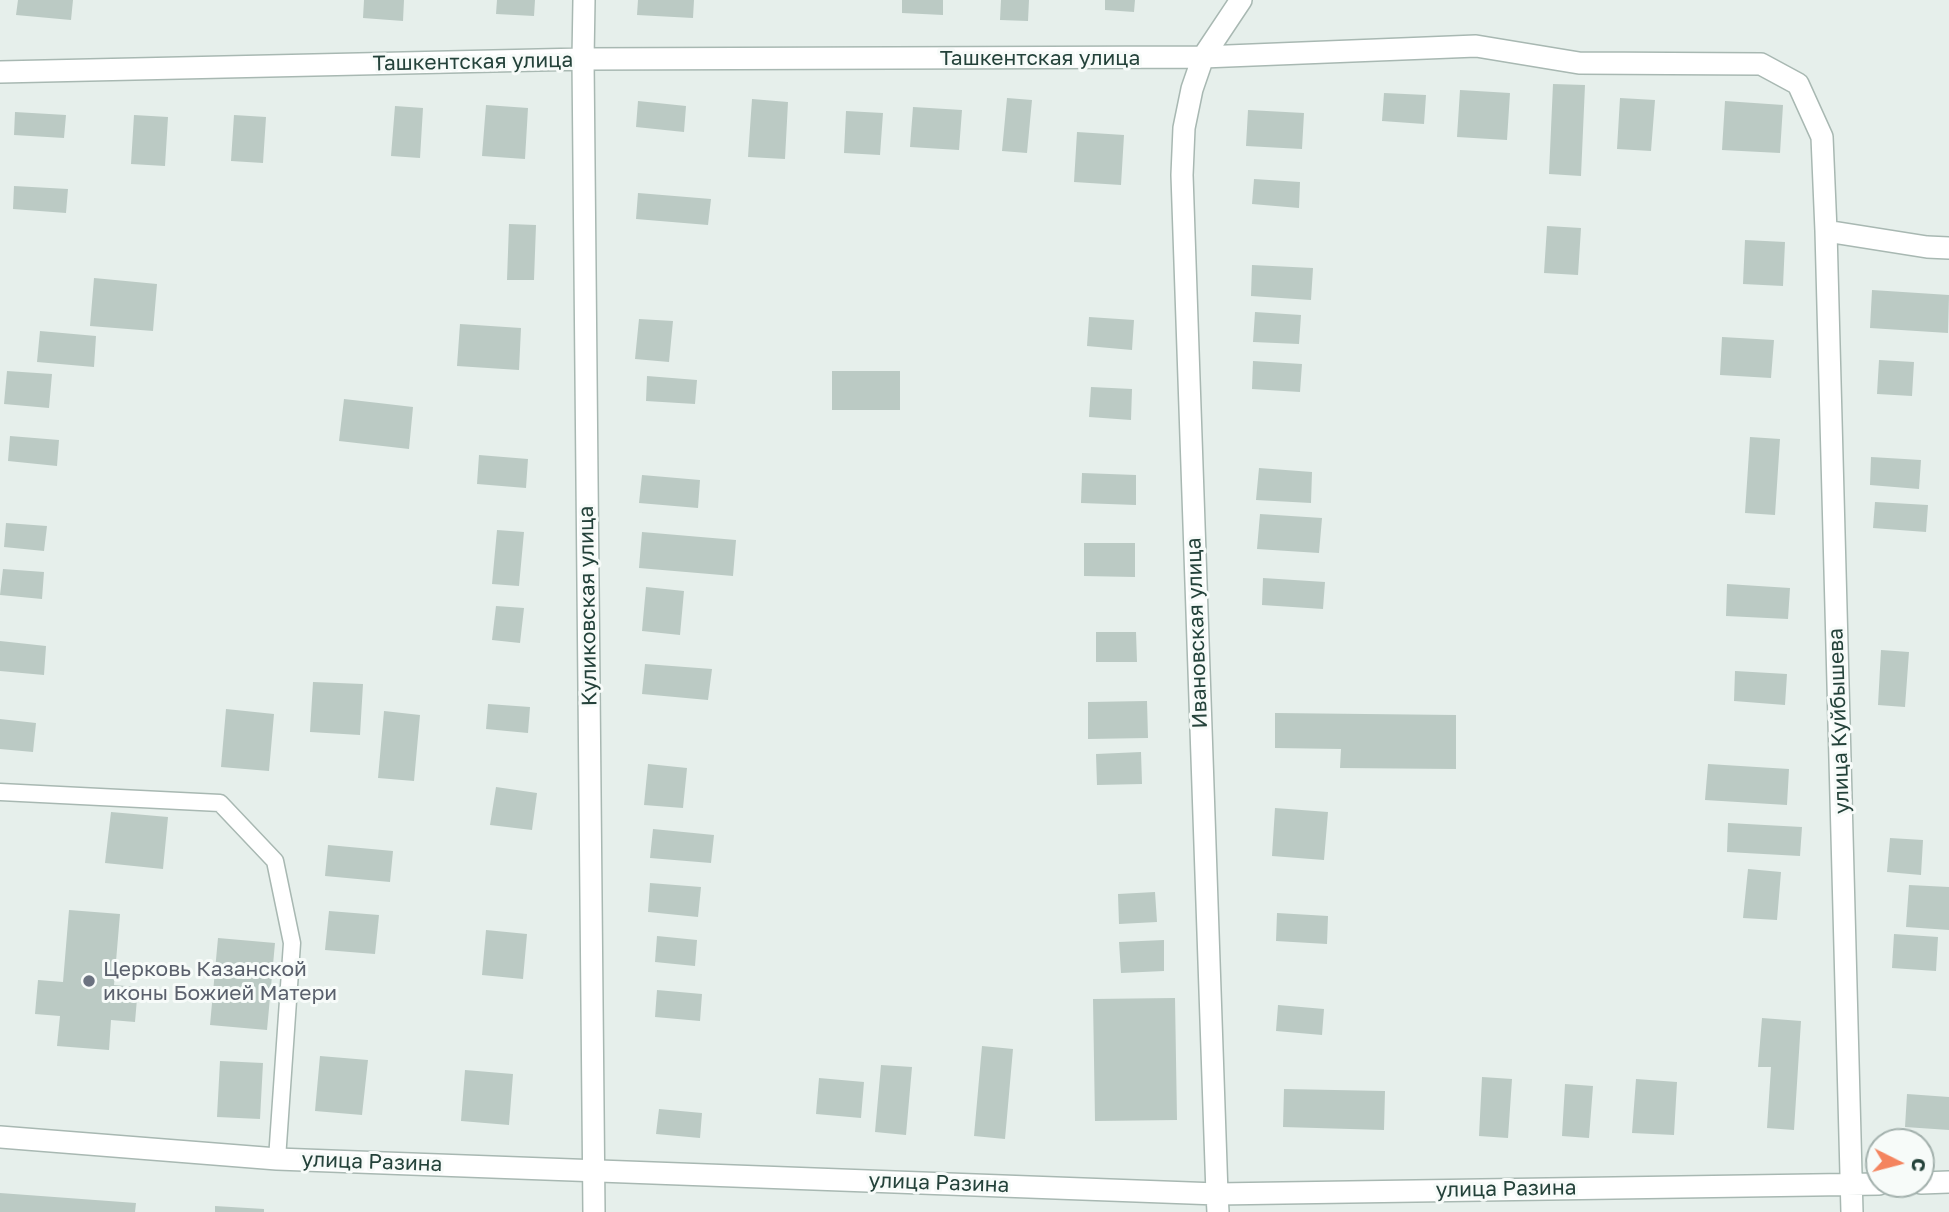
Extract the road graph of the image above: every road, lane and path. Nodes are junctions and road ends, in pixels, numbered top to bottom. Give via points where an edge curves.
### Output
1 (584, 0) edge
2 (1241, 0) edge
3 (1203, 57) junction
4 (583, 59) junction
5 (0, 72) edge
6 (1826, 231) junction
7 (1949, 248) edge
8 (0, 792) edge
9 (0, 1138) edge
10 (276, 1159) junction
11 (594, 1170) junction
12 (1852, 1184) junction
13 (1865, 1184) edge
14 (1217, 1203) edge
15 (594, 1212) edge
16 (1852, 1212) edge

1 - 4 street, Куликовская улица
2 - 3 street, Ивановская улица
3 - 4 street, Ташкентская улица
3 - 6 street, Ташкентская улица via 1476,46 1579,63 1761,64 1798,84 1822,137
3 - 14 street, Ивановская улица via 1184,128 1182,175
4 - 5 street, Ташкентская улица
4 - 11 street, Куликовская улица
6 - 7 street
6 - 12 street, улица Куйбышева
8 - 10 lane via 220,803 275,862 292,943
9 - 10 street, улица Разина
10 - 11 street, улица Разина
11 - 14 street, улица Разина
11 - 15 street, Куликовская улица
12 - 13 street, улица Разина
12 - 14 street, улица Разина
12 - 16 street, улица Куйбышева

